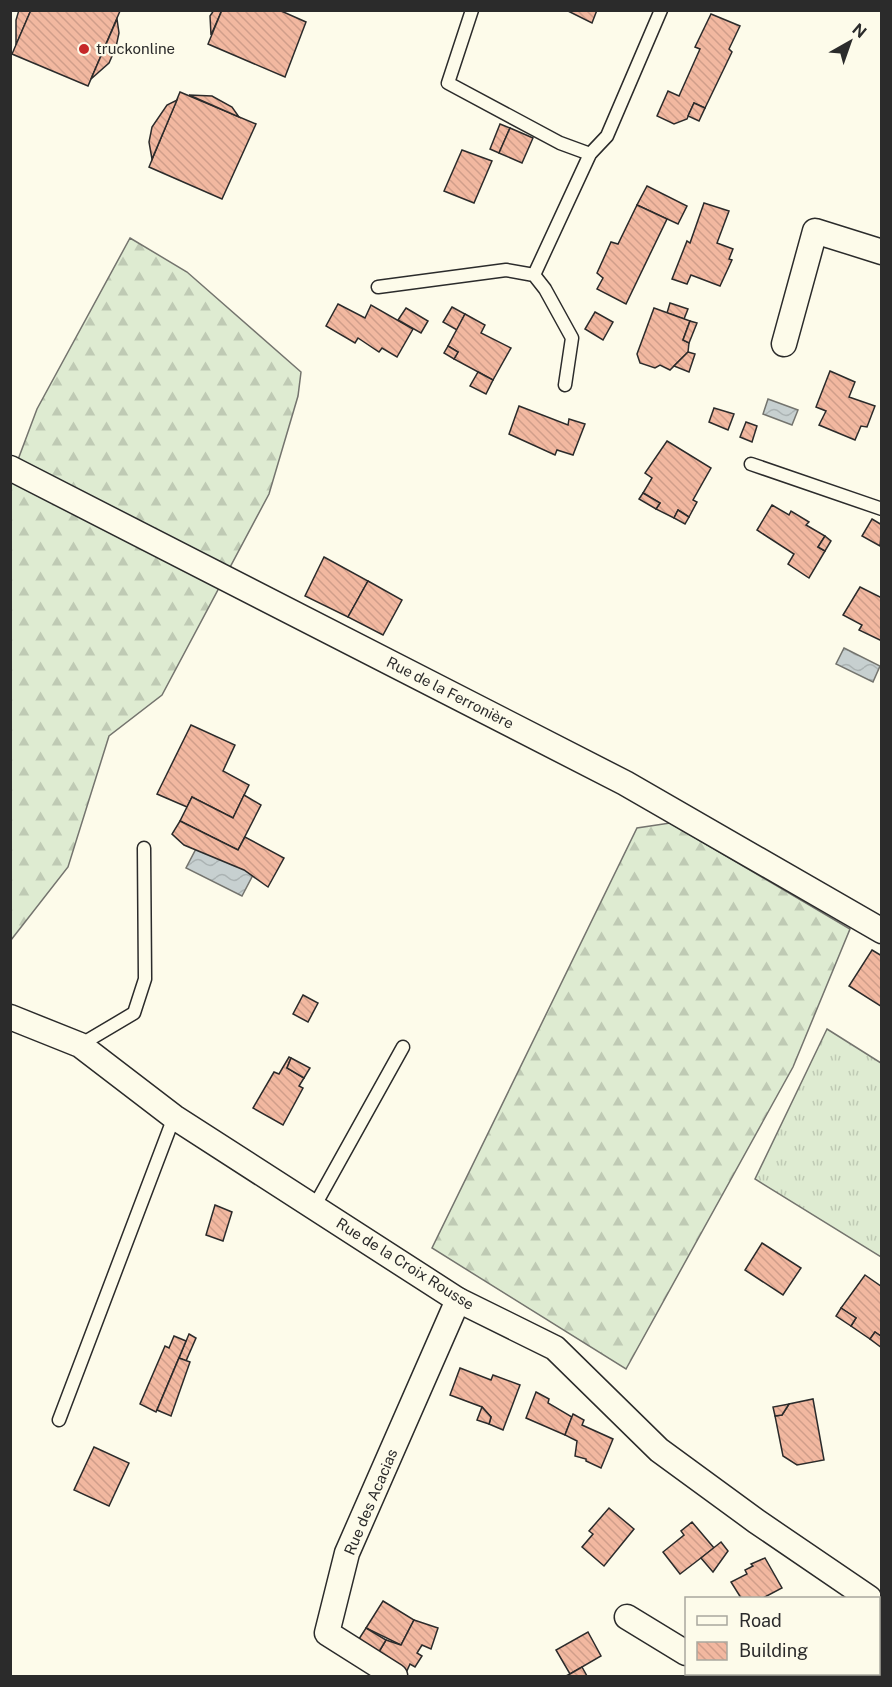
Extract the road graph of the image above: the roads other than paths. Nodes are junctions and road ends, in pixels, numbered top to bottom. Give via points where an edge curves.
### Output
1 (472, 10) edge
2 (661, 10) edge
3 (590, 154) junction
4 (882, 252) edge
5 (534, 275) junction
6 (378, 287) dead end
7 (784, 344) dead end
8 (565, 385) dead end
9 (751, 464) dead end
10 (10, 468) edge
11 (882, 509) edge
12 (144, 848) dead end
13 (882, 931) edge
14 (10, 1017) edge
15 (80, 1045) junction
16 (403, 1047) dead end
17 (174, 1117) junction
18 (314, 1208) junction
19 (458, 1300) junction
20 (59, 1420) dead end
21 (866, 1597) edge
22 (627, 1617) dead end
23 (685, 1652) edge
24 (395, 1677) edge

1 - 3 lane via 448,83 560,143
2 - 3 lane via 607,136
3 - 5 lane
4 - 7 street via 815,231
5 - 6 lane via 506,270
5 - 8 lane via 572,338
9 - 11 lane
10 - 13 street, Rue de la Ferronière via 625,783
12 - 15 lane via 145,979 134,1013
14 - 15 street, Rue de la Croix Rousse
15 - 17 street, Rue de la Croix Rousse
16 - 18 lane
17 - 18 street, Rue de la Croix Rousse
17 - 20 lane
18 - 19 street, Rue de la Croix Rousse
19 - 21 street, Rue de la Croix Rousse via 555,1348 659,1450
19 - 24 street, Rue des Acacias via 347,1554 327,1633
22 - 23 street

